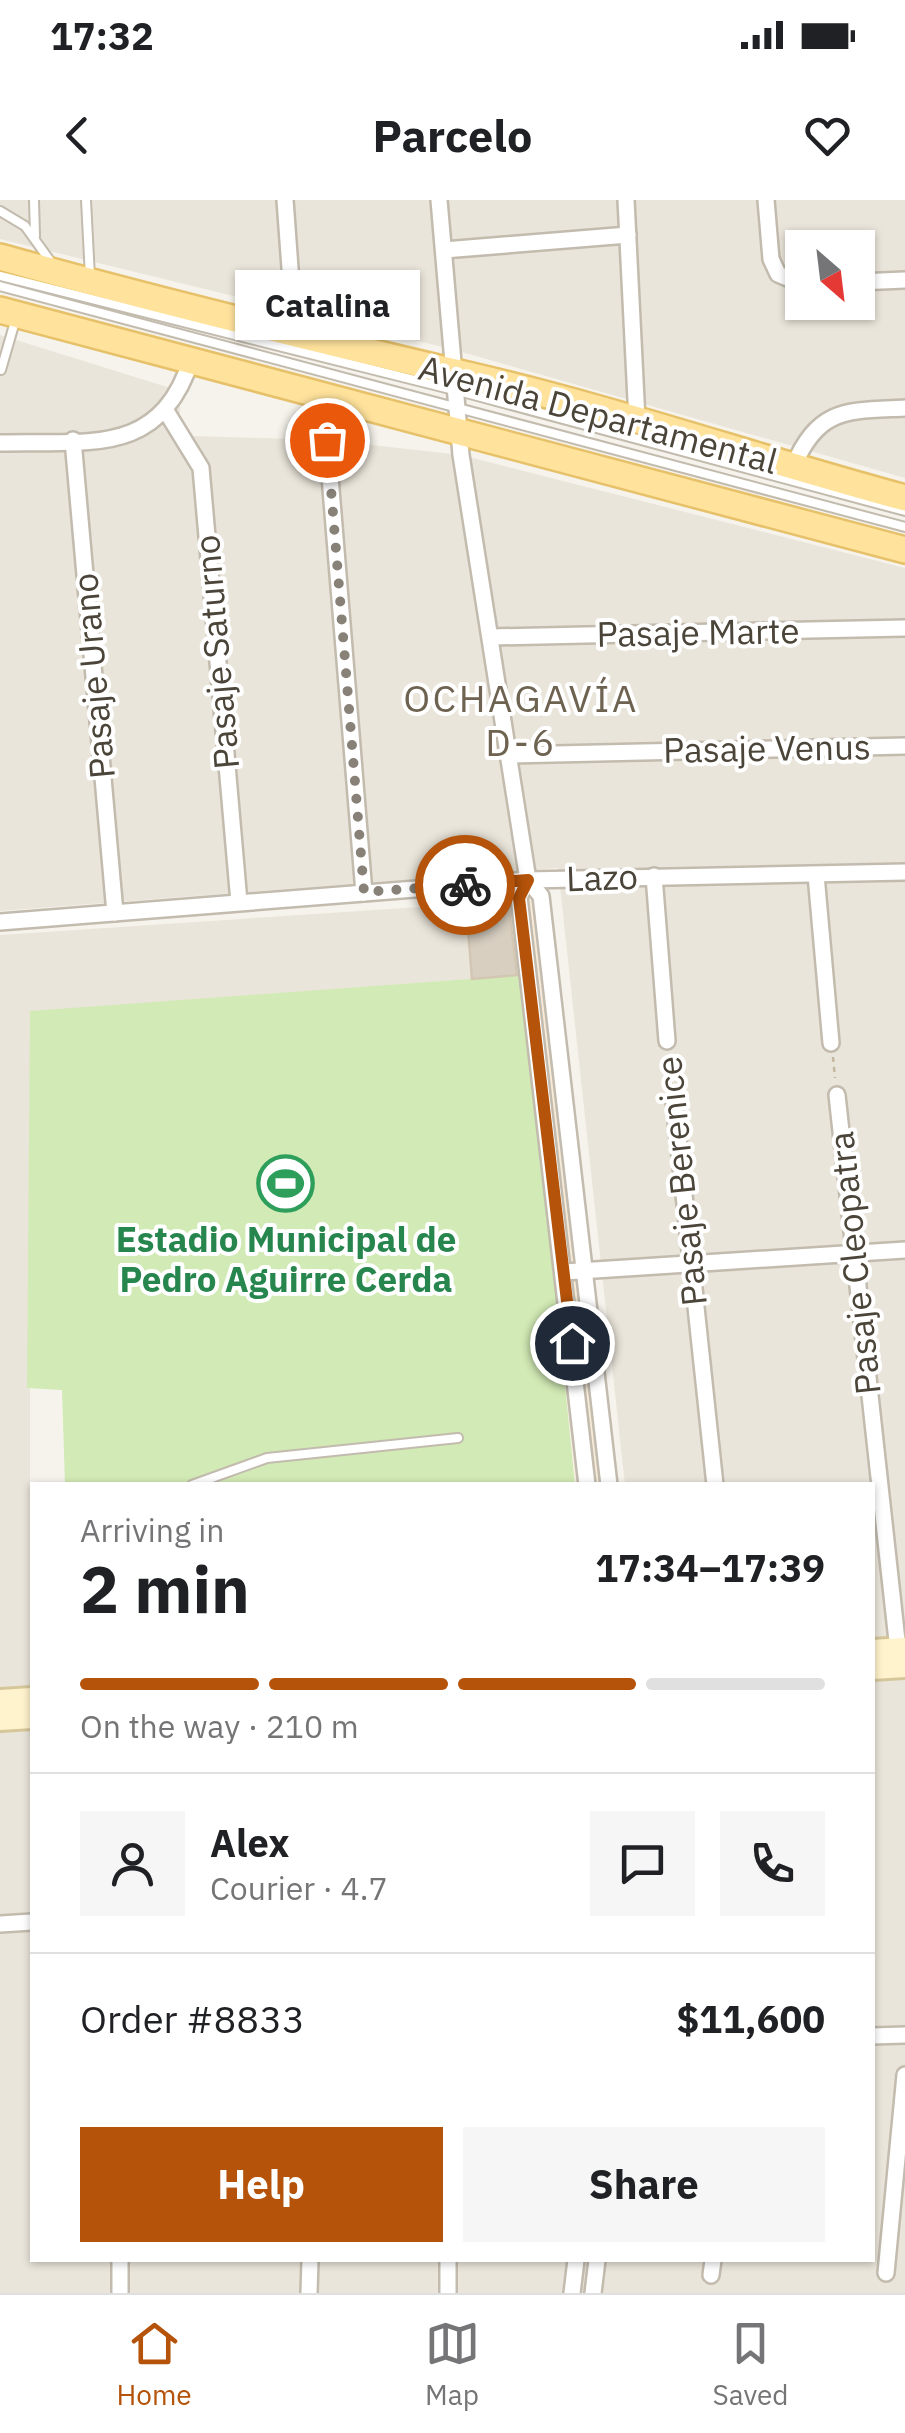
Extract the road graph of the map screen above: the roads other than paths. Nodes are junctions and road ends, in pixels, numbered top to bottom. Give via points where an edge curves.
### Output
1 (34, 200) edge
2 (86, 200) edge
3 (285, 200) edge
4 (439, 200) edge
5 (626, 200) edge
6 (766, 200) edge
7 (0, 211) edge
8 (628, 235) junction
9 (34, 236) junction
10 (444, 250) junction
11 (0, 257) edge
12 (58, 273) junction
13 (0, 276) edge
14 (785, 277) edge
15 (905, 280) edge
16 (875, 281) edge
17 (90, 282) junction
18 (0, 286) edge
19 (9, 312) edge
20 (295, 336) junction
21 (190, 360) junction
22 (1, 370) edge
23 (328, 397) junction
24 (456, 400) junction
25 (905, 408) edge
26 (166, 411) junction
27 (637, 420) junction
28 (73, 440) junction
29 (0, 444) edge
30 (793, 468) junction
31 (905, 498) edge
32 (905, 511) edge
33 (905, 527) edge
34 (905, 550) edge
35 (905, 628) edge
36 (490, 637) junction
37 (905, 746) edge
38 (510, 755) junction
39 (905, 872) edge
40 (816, 875) junction
41 (654, 876) junction
42 (528, 880) junction
43 (364, 892) junction
44 (239, 902) junction
45 (115, 912) junction
46 (0, 922) edge
47 (667, 1041) road end
48 (831, 1043) road end
49 (837, 1095) road end
50 (674, 1101) road end
51 (905, 1250) edge
52 (853, 1253) junction
53 (691, 1263) junction
54 (586, 1269) junction
55 (564, 1272) junction
56 (458, 1438) dead end
57 (201, 1482) edge
58 (587, 1482) edge
59 (609, 1482) edge
60 (714, 1482) edge
61 (875, 1651) edge
62 (903, 1655) edge
63 (875, 1667) edge
64 (30, 1699) edge
65 (0, 1701) edge
66 (30, 1718) edge
67 (0, 1719) edge
68 (30, 1922) edge
69 (0, 1924) edge
70 (905, 2035) edge
71 (875, 2036) edge
72 (905, 2075) edge
73 (120, 2262) edge
74 (310, 2262) edge
75 (448, 2262) edge
76 (576, 2262) edge
77 (597, 2262) edge
78 (886, 2273) dead end
79 (120, 2293) edge
80 (309, 2293) edge
81 (448, 2293) edge
82 (572, 2293) edge
83 (593, 2293) edge

1 - 9 lane
2 - 17 lane
3 - 20 street
4 - 10 street
5 - 8 street
6 - 14 street via 771,259
7 - 9 lane
8 - 10 street
8 - 27 street
9 - 12 lane
10 - 24 street
11 - 12 main road, Avenida Departamental
12 - 17 main road, Avenida Departamental
13 - 24 lane
15 - 16 street
17 - 20 main road, Avenida Departamental
18 - 24 lane
19 - 21 main road, Avenida Departamental
19 - 22 lane
20 - 24 main road, Avenida Departamental
21 - 23 main road, Avenida Departamental
21 - 26 street
23 - 24 main road, Avenida Departamental
23 - 43 street
24 - 27 main road, Avenida Departamental
24 - 32 lane
24 - 33 lane
24 - 34 main road, Avenida Departamental
24 - 36 street
25 - 30 street via 836,413 816,428
26 - 28 street via 145,429 115,440
26 - 44 street, Pasaje Saturno via 201,468
27 - 30 main road, Avenida Departamental
28 - 29 street
28 - 45 street, Pasaje Urano
30 - 31 main road, Avenida Departamental
35 - 36 street, Pasaje Marte
36 - 38 street
37 - 38 street, Pasaje Venus
38 - 42 street
39 - 40 street, Lazo
40 - 41 street, Lazo
40 - 48 street
41 - 42 street, Lazo
41 - 47 street, Pasaje Berenice
42 - 43 street, Lazo
42 - 54 street via 542,896
42 - 55 street via 519,898
43 - 44 street, Lazo
44 - 45 street, Lazo
45 - 46 street, Lazo
49 - 52 street, Pasaje Cleopatra
50 - 53 street, Pasaje Berenice
51 - 52 street
52 - 53 street
52 - 62 street, Pasaje Cleopatra
53 - 54 street
53 - 60 street, Pasaje Berenice
54 - 55 street
54 - 59 street
55 - 58 street
56 - 57 lane via 267,1458
61 - 62 street
62 - 63 street
64 - 65 street
66 - 67 street
68 - 69 street
70 - 71 street
72 - 78 street
73 - 79 street
74 - 80 street
75 - 81 street
76 - 82 street
77 - 83 street

